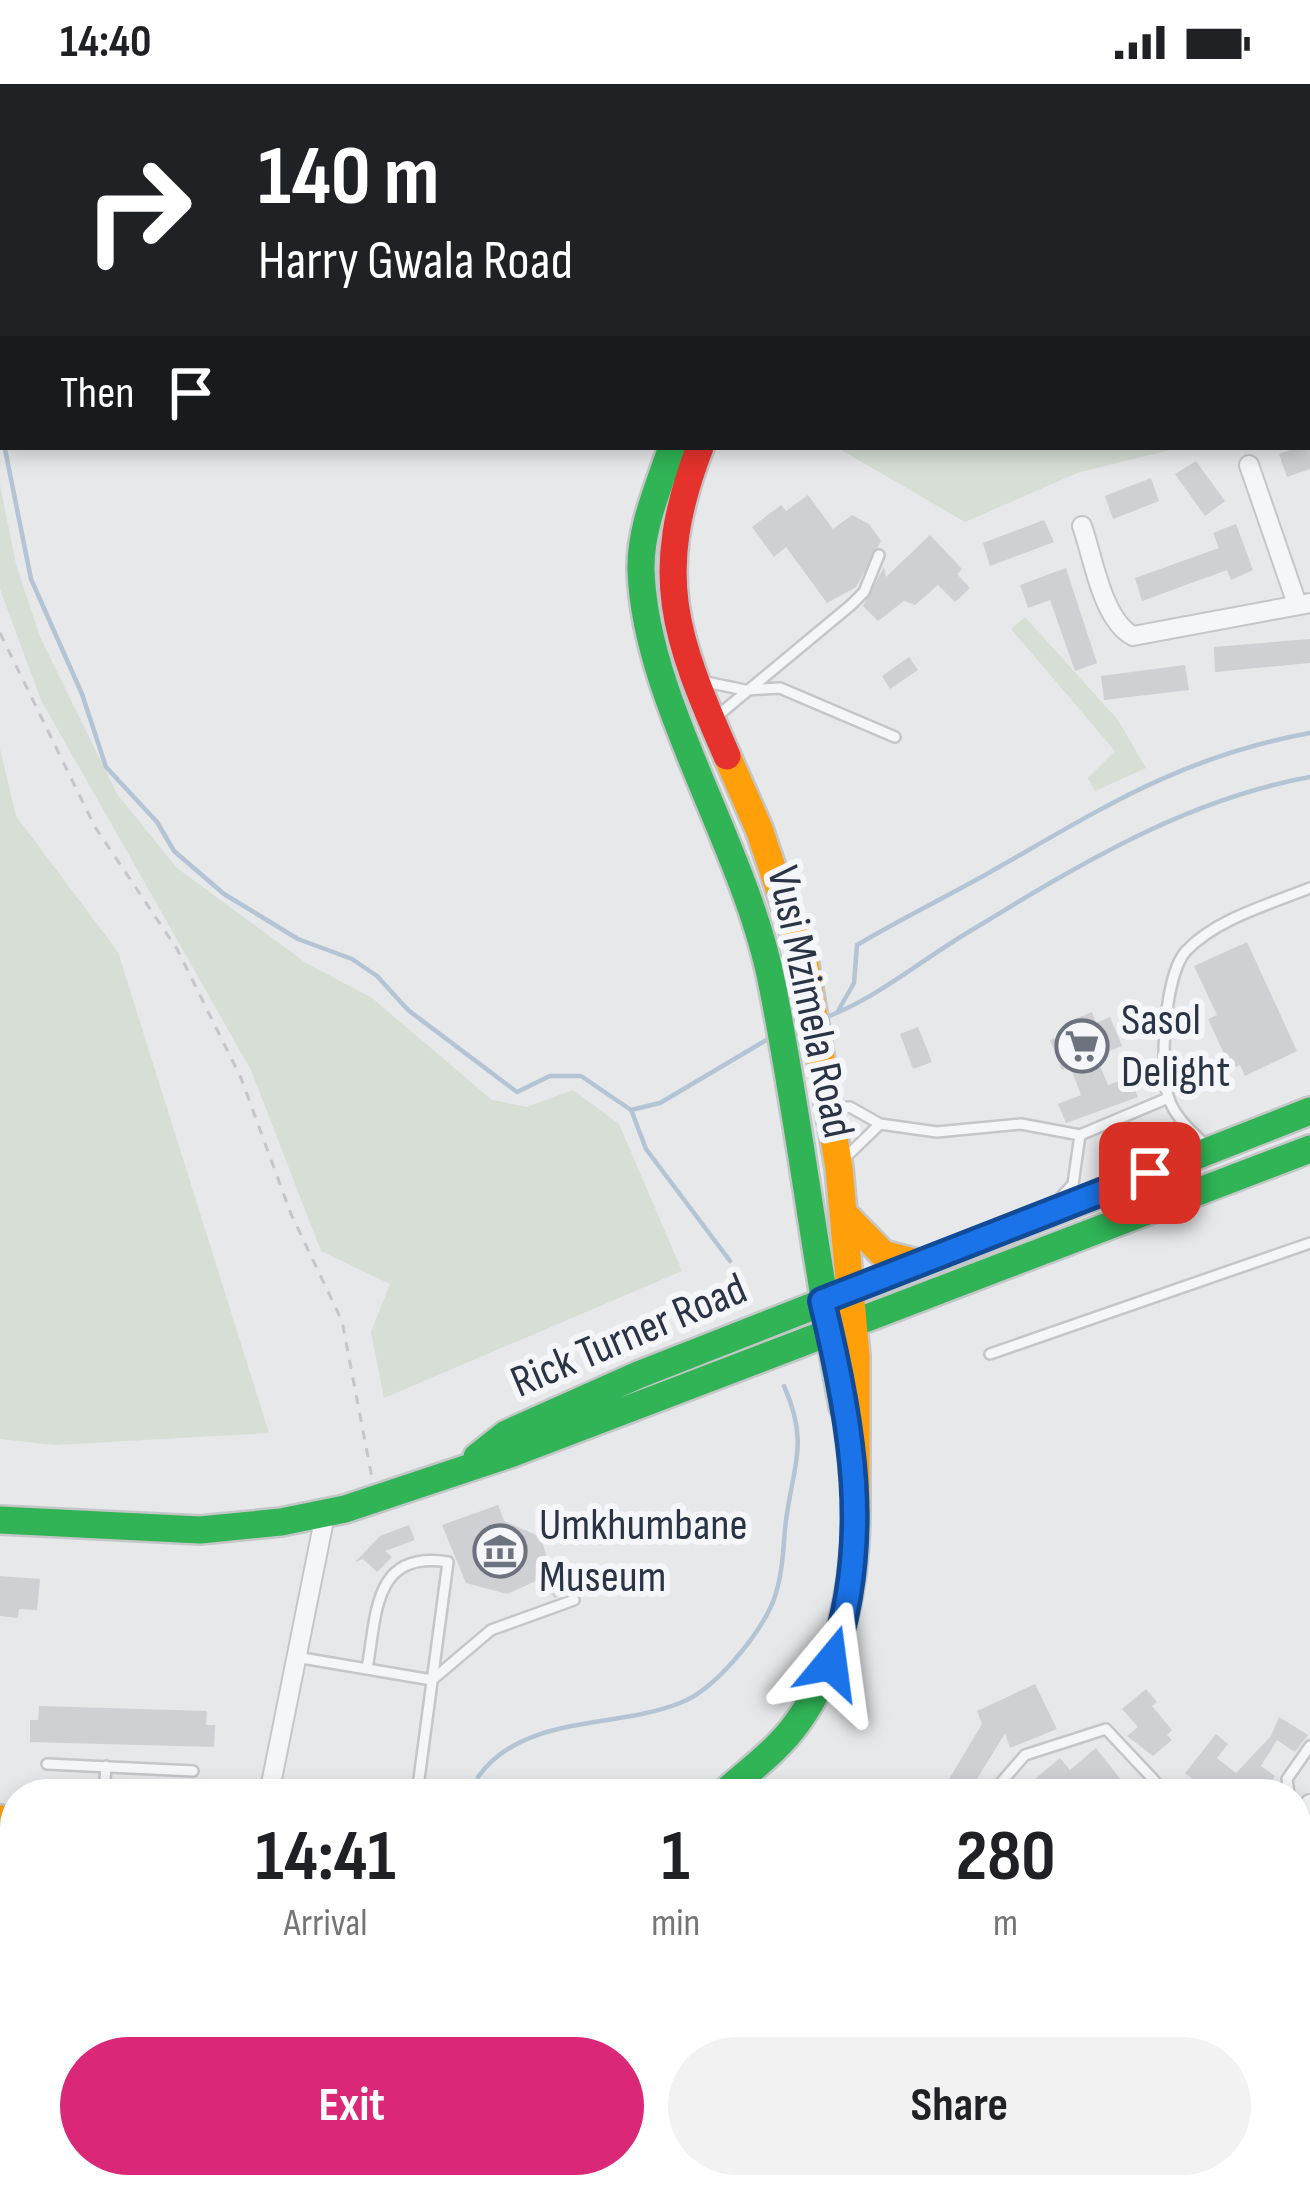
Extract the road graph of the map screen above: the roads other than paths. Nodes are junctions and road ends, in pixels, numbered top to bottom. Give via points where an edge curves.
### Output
1 (670, 450) edge
2 (699, 450) edge
3 (1249, 466) dead end
4 (1082, 526) dead end
5 (879, 555) dead end
6 (1304, 603) edge
7 (694, 680) junction
8 (745, 690) junction
9 (713, 720) junction
10 (895, 736) dead end
11 (1310, 888) edge
12 (1168, 1098) junction
13 (829, 1109) junction
14 (1310, 1111) edge
15 (880, 1124) junction
16 (1080, 1135) junction
17 (1310, 1149) edge
18 (1211, 1150) junction
19 (839, 1168) junction
20 (844, 1214) junction
21 (1022, 1225) junction
22 (810, 1236) junction
23 (1310, 1243) edge
24 (920, 1263) junction
25 (835, 1296) junction
26 (777, 1318) junction
27 (840, 1326) junction
28 (784, 1349) junction
29 (990, 1354) dead end
30 (841, 1398) junction
31 (853, 1446) junction
32 (474, 1460) junction
33 (325, 1515) junction
34 (0, 1520) edge
35 (574, 1600) dead end
36 (296, 1658) junction
37 (368, 1669) junction
38 (432, 1680) junction
39 (1310, 1746) edge
40 (47, 1764) dead end
41 (106, 1766) junction
42 (193, 1771) dead end
43 (105, 1779) edge
44 (272, 1779) edge
45 (419, 1779) edge
46 (738, 1779) edge
47 (1004, 1779) edge
48 (1150, 1779) edge
49 (1287, 1779) edge

1 - 22 main road, Vusi Mzimela Road via 641,569 655,657 736,857 772,982
2 - 7 main road, Vusi Mzimela Road via 683,492 669,582
3 - 6 street
4 - 6 street via 1124,632
5 - 8 lane via 864,592
7 - 8 lane
7 - 9 main road, Vusi Mzimela Road
8 - 9 lane
8 - 10 lane via 780,688
9 - 13 main road, Vusi Mzimela Road via 805,964
11 - 12 lane via 1220,927 1181,956 1165,1036
12 - 16 lane
12 - 18 lane
13 - 15 lane via 850,1107
13 - 19 main road, Vusi Mzimela Road
14 - 18 main road, Rick Turner Road
15 - 16 lane via 962,1132 1029,1124
15 - 19 lane
16 - 21 lane via 1072,1184
17 - 27 main road, Rick Turner Road
18 - 21 main road, Rick Turner Road
19 - 20 main road, Vusi Mzimela Road
20 - 24 main road via 883,1255
20 - 25 main road, Vusi Mzimela Road
21 - 24 main road, Rick Turner Road
22 - 25 main road, Vusi Mzimela Road
22 - 26 main road via 800,1286
23 - 29 lane
24 - 25 main road, Rick Turner Road
25 - 26 main road, Rick Turner Road
25 - 27 main road, Vusi Mzimela Road
26 - 32 main road, Rick Turner Road via 506,1434
27 - 28 main road, Rick Turner Road
27 - 30 main road, Vusi Mzimela Road
27 - 31 main road, Vusi Mzimela Road
28 - 30 main road via 813,1363
28 - 32 main road, Rick Turner Road via 513,1453
30 - 31 main road, Vusi Mzimela Road
31 - 46 main road, Vusi Mzimela Road via 854,1572 831,1663 795,1727
32 - 33 main road, Rick Turner Road
33 - 34 main road, Rick Turner Road via 209,1533
33 - 36 street
35 - 38 lane via 491,1630
36 - 37 lane
36 - 44 street
37 - 38 lane
37 - 38 lane via 388,1578 402,1564 448,1562
38 - 45 lane
39 - 49 lane
40 - 41 lane
41 - 42 lane
41 - 43 lane
47 - 48 lane via 1024,1755 1106,1729

